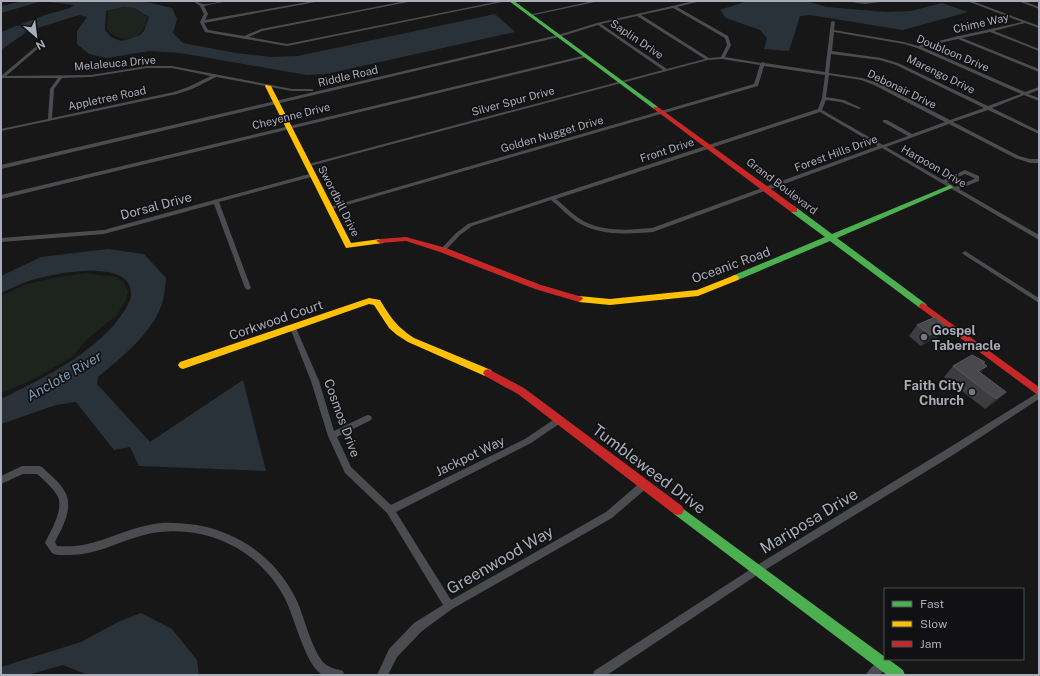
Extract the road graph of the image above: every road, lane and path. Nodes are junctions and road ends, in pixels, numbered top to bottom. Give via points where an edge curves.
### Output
1 (194, 1) edge
2 (225, 1) edge
3 (319, 1) edge
4 (411, 1) edge
5 (505, 1) edge
6 (511, 1) edge
7 (598, 1) edge
8 (699, 1) edge
9 (847, 1) edge
10 (886, 1) edge
11 (968, 1) edge
12 (1020, 1) edge
13 (202, 5) junction
14 (674, 7) junction
15 (1039, 8) edge
16 (530, 15) junction
17 (638, 15) junction
18 (202, 22) junction
19 (833, 22) dead end
20 (1026, 22) junction
21 (598, 24) junction
22 (1039, 27) edge
23 (989, 30) junction
24 (832, 31) junction
25 (559, 36) junction
26 (956, 37) junction
27 (244, 38) junction
28 (40, 45) dead end
29 (918, 47) junction
30 (1039, 50) edge
31 (829, 52) junction
32 (586, 56) junction
33 (722, 58) junction
34 (708, 59) junction
35 (763, 63) junction
36 (666, 70) junction
37 (1039, 71) edge
38 (826, 73) junction
39 (61, 76) junction
40 (214, 76) junction
41 (1, 78) edge
42 (620, 82) junction
43 (268, 86) junction
44 (1039, 88) edge
45 (324, 91) junction
46 (1022, 94) junction
47 (824, 98) junction
48 (1039, 100) edge
49 (275, 102) junction
50 (859, 108) dead end
51 (988, 108) junction
52 (820, 110) junction
53 (662, 113) junction
54 (50, 119) junction
55 (885, 121) dead end
56 (948, 122) junction
57 (289, 127) junction
58 (1, 130) edge
59 (1039, 133) edge
60 (912, 136) junction
61 (882, 146) junction
62 (708, 147) junction
63 (1039, 161) edge
64 (308, 165) junction
65 (1, 167) edge
66 (313, 175) junction
67 (948, 186) junction
68 (767, 189) junction
69 (1, 197) edge
70 (552, 198) junction
71 (216, 202) junction
72 (331, 208) junction
73 (830, 237) junction
74 (1039, 238) edge
75 (1, 240) edge
76 (443, 250) junction
77 (965, 253) dead end
78 (248, 288) dead end
79 (1039, 301) edge
80 (377, 302) joint
81 (293, 328) junction
82 (183, 365) dead end
83 (1039, 392) edge
84 (1039, 395) edge
85 (368, 418) dead end
86 (558, 420) junction
87 (332, 436) junction
88 (1, 480) edge
89 (645, 484) junction
90 (390, 510) junction
91 (757, 570) junction
92 (449, 606) junction
93 (884, 664) junction
94 (339, 675) edge
95 (382, 675) edge
96 (598, 675) edge
97 (871, 675) edge
98 (898, 675) edge

1 - 13 street
2 - 13 street
3 - 18 street
4 - 27 street via 261,30
5 - 27 street via 287,45
6 - 16 street, Grand Boulevard
7 - 16 street
8 - 14 street, Riddle Road
9 - 10 street
11 - 20 street
12 - 15 street
13 - 18 street via 206,14
14 - 17 street, Riddle Road
14 - 33 street via 727,37 729,45
16 - 25 street, Grand Boulevard
17 - 21 street, Riddle Road
17 - 34 street
18 - 27 street via 206,31
19 - 24 street
20 - 22 street
20 - 23 street, Chime Way
21 - 25 street, Riddle Road
21 - 36 street, Saplin Drive
23 - 26 street, Chime Way
23 - 30 street
24 - 29 street, Doubloon Drive
24 - 31 street
25 - 32 street, Grand Boulevard
25 - 45 street, Riddle Road
26 - 29 street, Chime Way
26 - 37 street
28 - 41 street
29 - 46 street, Doubloon Drive
31 - 38 street
31 - 51 street, Marengo Drive via 890,62
32 - 42 street, Grand Boulevard
32 - 57 street, Cheyenne Drive
33 - 34 street, Silver Spur Drive
33 - 35 street, Debonair Drive
34 - 36 street, Silver Spur Drive
35 - 38 street, Debonair Drive
35 - 53 street, Golden Nugget Drive via 756,85
36 - 42 street, Silver Spur Drive
38 - 47 street
38 - 56 street, Debonair Drive via 876,84
39 - 40 street, Melaleuca Drive via 91,76 147,67 172,67
39 - 41 street, Melaleuca Drive
39 - 54 street via 52,88
40 - 43 street, Melaleuca Drive
40 - 54 street, Appletree Road via 175,93
42 - 53 street, Grand Boulevard
42 - 64 street, Silver Spur Drive
43 - 45 street, Melaleuca Drive
43 - 49 street, Swordbill Drive
44 - 46 street, Forest Hills Drive
45 - 49 street, Riddle Road
46 - 48 street, Doubloon Drive
46 - 51 street, Forest Hills Drive
47 - 50 street via 842,101
47 - 52 street
49 - 57 street, Swordbill Drive
49 - 65 street, Riddle Road
51 - 56 street, Forest Hills Drive
51 - 59 street, Marengo Drive
52 - 61 street, Harpoon Drive
52 - 62 street, Front Drive
53 - 62 street, Grand Boulevard
53 - 72 street, Golden Nugget Drive
54 - 58 street, Appletree Road
55 - 60 street, Harpoon Drive
56 - 60 street, Forest Hills Drive
56 - 63 street, Debonair Drive via 1016,157
57 - 64 street, Swordbill Drive
57 - 69 street, Cheyenne Drive
60 - 61 street, Forest Hills Drive
61 - 67 street, Harpoon Drive
61 - 68 street, Forest Hills Drive
62 - 68 street, Grand Boulevard
62 - 70 street, Front Drive
64 - 66 street, Swordbill Drive
66 - 71 street, Dorsal Drive
66 - 72 street, Swordbill Drive
67 - 73 street, Oceanic Road
67 - 74 street, Harpoon Drive
68 - 70 street, Forest Hills Drive via 653,230 630,232 602,229 584,223
68 - 73 street, Grand Boulevard
70 - 76 street, Front Drive via 470,226
71 - 75 street, Dorsal Drive via 104,232
71 - 78 street
72 - 76 street, Swordbill Drive via 349,246 406,239
73 - 76 street, Oceanic Road via 781,260 698,293 610,302 583,300 538,287
73 - 83 street, Grand Boulevard
77 - 79 street
80 - 81 street, Corkwood Court via 369,301
80 - 86 street, Tumbleweed Drive via 392,326 400,333 483,370 521,391
81 - 82 street, Corkwood Court
81 - 87 street, Cosmos Drive
84 - 91 street, Mariposa Drive
85 - 87 street
86 - 89 street, Tumbleweed Drive
86 - 90 street, Jackpot Way via 528,441
87 - 90 street, Cosmos Drive via 348,470
88 - 94 street via 22,470 38,470 57,489 64,504 50,543 55,550 67,552 101,546 149,529 177,527 204,531 234,540 258,557 279,578 293,604 312,653 324,670
89 - 91 street, Tumbleweed Drive
89 - 92 street, Greenwood Way via 609,515
90 - 92 street, Cosmos Drive
91 - 93 street, Tumbleweed Drive
91 - 96 street, Mariposa Drive
92 - 95 street, Greenwood Way via 413,632 393,653
93 - 97 street
93 - 98 street, Tumbleweed Drive

